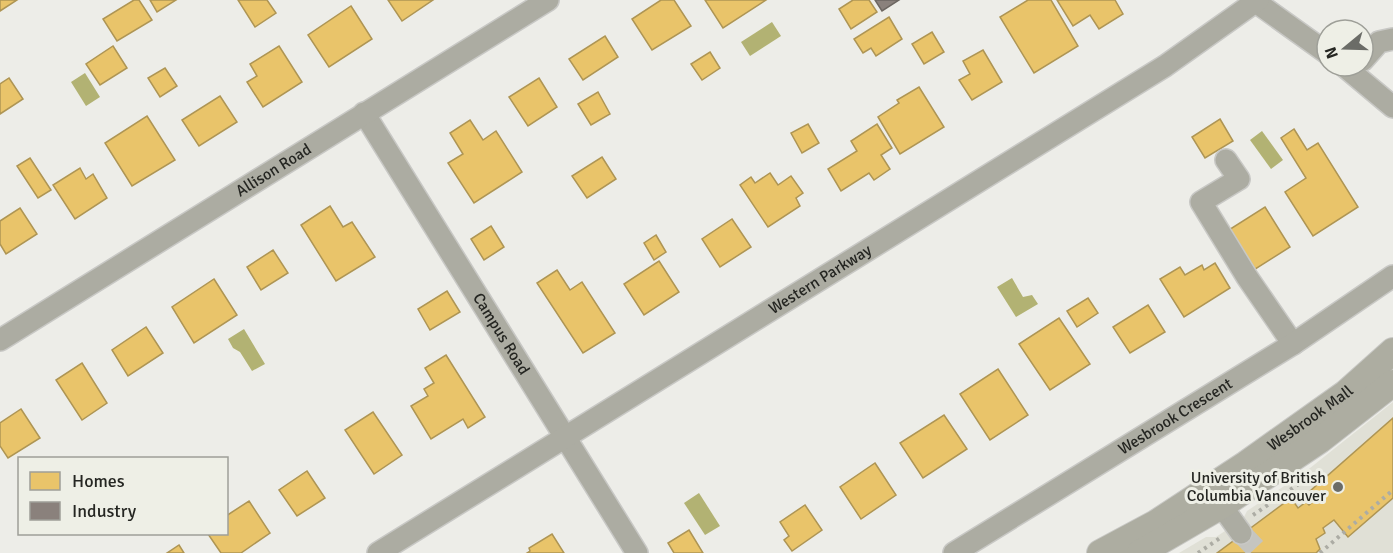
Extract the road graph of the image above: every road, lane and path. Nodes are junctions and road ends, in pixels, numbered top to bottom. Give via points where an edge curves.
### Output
1 (548, 0) edge
2 (1256, 1) edge
3 (1393, 39) edge
4 (1315, 44) edge
5 (1375, 46) edge
6 (1365, 78) edge
7 (1393, 107) edge
8 (364, 113) junction
9 (1226, 160) dead end
10 (1393, 276) edge
11 (0, 340) edge
12 (1293, 344) junction
13 (1393, 351) edge
14 (1393, 383) edge
15 (566, 437) junction
16 (1393, 490) edge
17 (1215, 497) junction
18 (1241, 533) tunnel mouth
19 (378, 553) edge
20 (637, 553) edge
21 (954, 553) edge
22 (1101, 553) edge
23 (1140, 553) edge
24 (1320, 553) edge

1 - 8 street, Allison Road
2 - 4 street
2 - 15 street, Western Parkway via 1165,66
3 - 5 street
6 - 7 street
8 - 11 street, Allison Road
8 - 15 street, Campus Road
9 - 12 street via 1239,179 1201,202
10 - 12 street, Wesbrook Crescent
12 - 21 street, Wesbrook Crescent
13 - 17 main road, Wesbrook Mall
14 - 17 main road, Wesbrook Mall via 1320,440
15 - 19 street, Western Parkway
15 - 20 street, Campus Road
16 - 24 path
17 - 18 street
17 - 22 main road, Wesbrook Mall
17 - 23 main road, Wesbrook Mall

